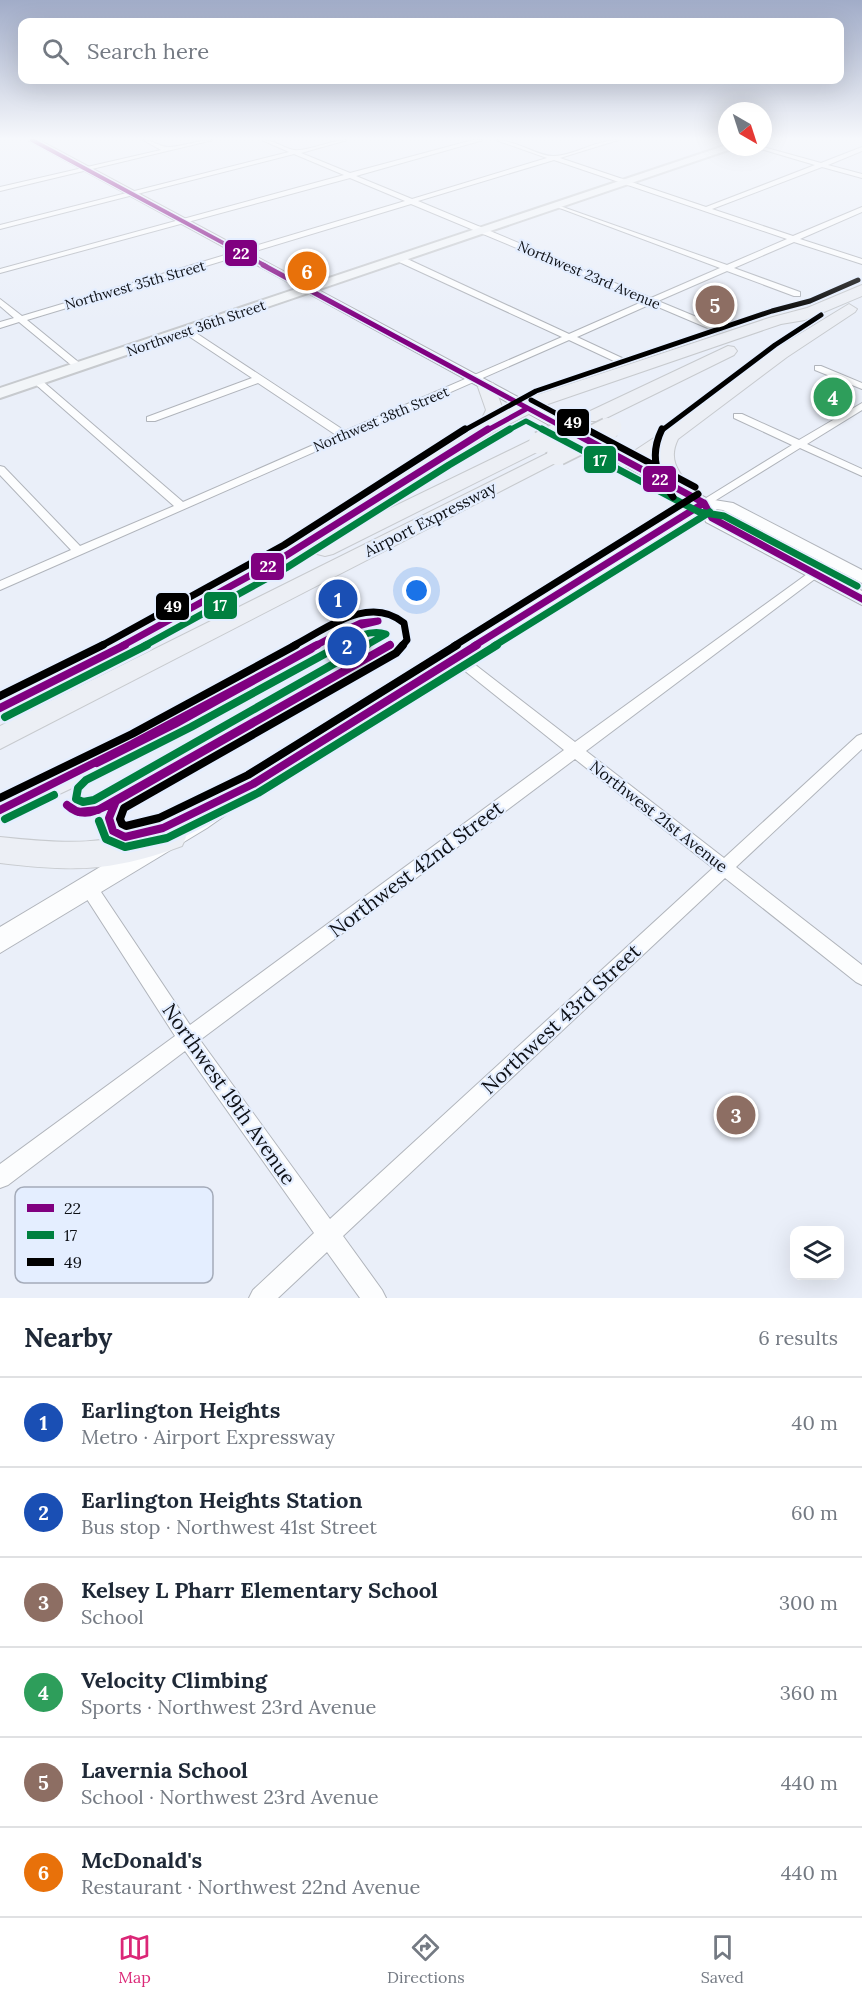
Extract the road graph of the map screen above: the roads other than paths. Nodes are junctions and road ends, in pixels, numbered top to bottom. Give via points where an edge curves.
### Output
1 (105, 201) edge
2 (143, 201) edge
3 (261, 201) edge
4 (410, 201) edge
5 (418, 201) edge
6 (575, 201) edge
7 (681, 201) edge
8 (729, 201) edge
9 (413, 202) junction
10 (559, 206) junction
11 (707, 209) junction
12 (862, 209) edge
13 (852, 214) junction
14 (862, 217) edge
15 (183, 222) junction
16 (0, 227) edge
17 (485, 231) junction
18 (795, 238) junction
19 (241, 254) junction
20 (400, 259) junction
21 (862, 262) edge
22 (728, 268) junction
23 (0, 271) edge
24 (307, 290) junction
25 (862, 290) edge
26 (798, 294) dead end
27 (652, 301) junction
28 (0, 302) edge
29 (855, 307) edge
30 (813, 311) junction
31 (21, 319) junction
32 (0, 326) edge
33 (713, 327) dead end
34 (187, 331) junction
35 (570, 337) junction
36 (619, 360) dead end
37 (79, 367) junction
38 (818, 368) dead end
39 (259, 379) junction
40 (37, 381) junction
41 (480, 383) junction
42 (862, 386) edge
43 (0, 393) edge
44 (862, 406) edge
45 (526, 409) junction
46 (738, 416) dead end
47 (151, 419) dead end
48 (487, 428) junction
49 (343, 435) junction
50 (670, 436) junction
51 (800, 444) junction
52 (549, 449) junction
53 (629, 463) junction
54 (0, 469) edge
55 (862, 473) edge
56 (681, 490) junction
57 (704, 503) junction
58 (182, 507) junction
59 (79, 552) junction
60 (832, 560) junction
61 (814, 573) junction
62 (862, 577) edge
63 (0, 586) edge
64 (862, 599) edge
65 (455, 656) junction
66 (97, 660) junction
67 (0, 708) edge
68 (0, 738) edge
69 (862, 740) edge
70 (576, 751) junction
71 (76, 773) dead end
72 (0, 810) edge
73 (171, 837) junction
74 (0, 850) edge
75 (724, 867) junction
76 (89, 888) junction
77 (0, 941) edge
78 (862, 975) edge
79 (188, 1039) junction
80 (0, 1177) edge
81 (328, 1234) junction
82 (261, 1298) edge
83 (374, 1298) edge

1 - 16 street
2 - 15 main road
3 - 15 street
4 - 9 street, Northwest 23rd Avenue
5 - 9 street, Northwest 35th Street
6 - 10 main road, Northwest 36th Street
7 - 11 street
8 - 11 street
9 - 17 street, Northwest 23rd Avenue
9 - 19 street, Northwest 35th Street
10 - 17 main road, Northwest 36th Street
10 - 22 street
11 - 18 street
12 - 13 street, Northwest 38th Street
13 - 14 street
13 - 18 street, Northwest 38th Street
15 - 19 main road
15 - 23 street
17 - 20 main road, Northwest 36th Street
17 - 27 street, Northwest 23rd Avenue
18 - 21 street
18 - 22 street, Northwest 38th Street
19 - 24 main road
19 - 31 street, Northwest 35th Street
20 - 24 main road, Northwest 36th Street
20 - 35 street
22 - 26 street
22 - 27 street, Northwest 38th Street
24 - 34 main road, Northwest 36th Street
24 - 41 main road
25 - 30 highway, Airport Expressway
27 - 33 street, Northwest 23rd Avenue
27 - 35 street, Northwest 38th Street
28 - 31 street
29 - 50 highway via 772,359
29 - 52 highway, Airport Expressway, bridge via 613,426
30 - 45 highway via 615,374
30 - 52 highway, Airport Expressway, bridge via 593,417
31 - 32 street, Northwest 35th Street
31 - 37 street
34 - 37 main road, Northwest 36th Street
34 - 39 street
35 - 36 street
35 - 41 street, Northwest 38th Street
37 - 40 main road, Northwest 36th Street
38 - 42 street
39 - 47 street
39 - 49 street
40 - 43 main road, Northwest 36th Street
40 - 58 street
41 - 45 main road
41 - 48 highway via 495,410
41 - 49 street, Northwest 38th Street
44 - 51 street
45 - 48 highway
45 - 53 main road
46 - 51 street
48 - 66 highway via 289,554
49 - 58 street, Northwest 38th Street
50 - 53 highway
50 - 56 highway via 662,459 666,472
51 - 55 street
51 - 57 street
52 - 66 highway, Airport Expressway
52 - 68 highway, Airport Expressway
53 - 56 main road
54 - 59 street
56 - 57 main road
57 - 60 main road via 727,506
57 - 61 main road via 712,518
57 - 65 main road
58 - 59 street, Northwest 38th Street
59 - 63 street, Northwest 38th Street
60 - 61 street, Northwest 42nd Street
60 - 62 main road
61 - 64 main road
61 - 70 street, Northwest 42nd Street
65 - 70 street, Northwest 21st Avenue
65 - 73 main road
66 - 67 highway, Airport Expressway
69 - 75 street, Northwest 43rd Street
70 - 75 street, Northwest 21st Avenue
70 - 79 street, Northwest 42nd Street
71 - 72 highway
73 - 74 highway via 100,855 48,856
73 - 76 main road
75 - 78 street, Northwest 21st Avenue
75 - 81 street, Northwest 43rd Street
76 - 77 main road
76 - 79 street, Northwest 19th Avenue
79 - 80 street, Northwest 42nd Street
79 - 81 street, Northwest 19th Avenue
81 - 82 street, Northwest 43rd Street
81 - 83 street, Northwest 19th Avenue

